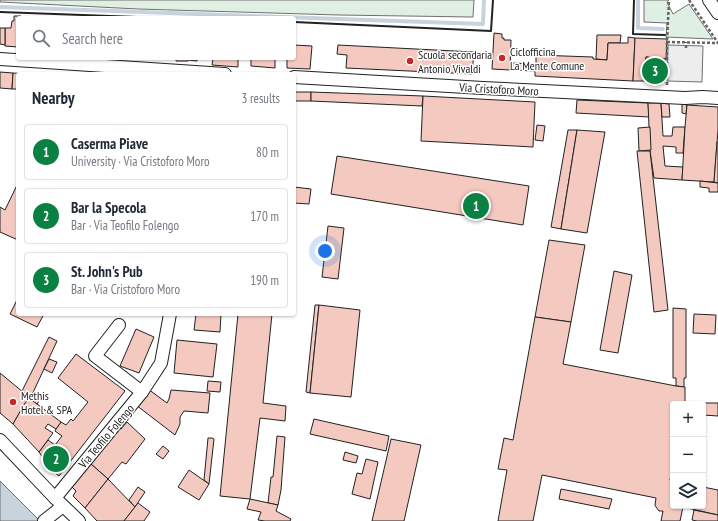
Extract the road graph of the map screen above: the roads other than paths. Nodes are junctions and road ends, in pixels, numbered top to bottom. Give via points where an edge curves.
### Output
1 (709, 0) edge
2 (718, 13) edge
3 (0, 59) edge
4 (178, 72) edge
5 (296, 78) edge
6 (718, 92) edge
7 (703, 97) junction
8 (718, 98) edge
9 (170, 316) edge
10 (119, 326) dead end
11 (142, 392) junction
12 (0, 440) edge
13 (59, 502) junction
14 (46, 520) edge
15 (79, 521) edge

1 - 2 street
3 - 4 street
5 - 7 street, Via Cristoforo Moro
6 - 7 street, Via Cristoforo Moro
7 - 8 street, Via Cristoforo Moro
9 - 11 street, Via Teofilo Folengo via 161,363
10 - 11 street, Via Teofilo Folengo via 95,356
11 - 13 street, Via Teofilo Folengo
12 - 13 street
13 - 14 street, Via Teofilo Folengo
13 - 15 street

